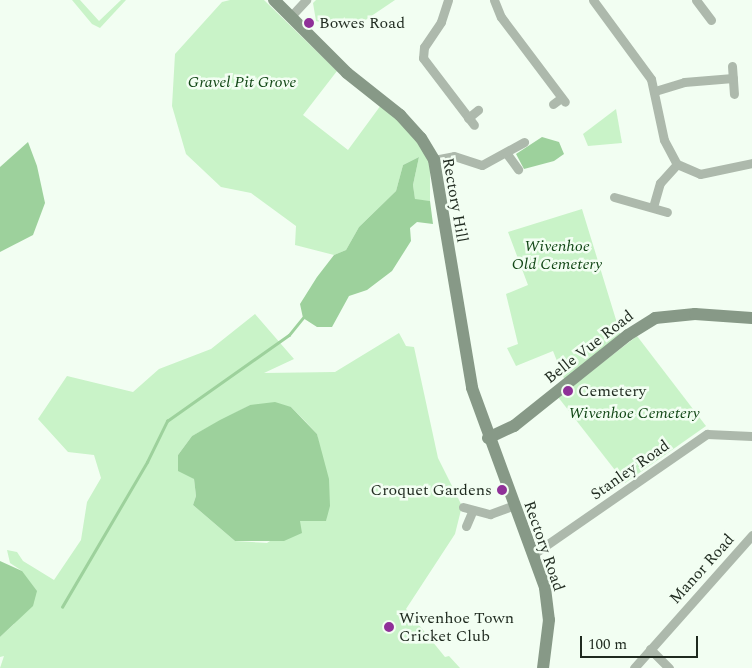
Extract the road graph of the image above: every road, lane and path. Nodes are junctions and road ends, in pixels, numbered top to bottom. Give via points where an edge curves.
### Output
1 (274, 0) edge
2 (306, 0) edge
3 (448, 0) edge
4 (494, 0) edge
5 (593, 0) edge
6 (696, 0) edge
7 (292, 16) junction
8 (710, 16) dead end
9 (732, 66) dead end
10 (733, 78) junction
11 (655, 91) junction
12 (734, 94) dead end
13 (554, 104) dead end
14 (478, 110) dead end
15 (524, 142) dead end
16 (507, 154) junction
17 (434, 160) junction
18 (752, 163) edge
19 (677, 164) junction
20 (518, 169) dead end
21 (619, 195) dead end
22 (653, 207) junction
23 (667, 212) dead end
24 (752, 318) edge
25 (752, 436) edge
26 (488, 438) junction
27 (512, 506) junction
28 (463, 507) dead end
29 (472, 512) junction
30 (466, 526) dead end
31 (752, 535) edge
32 (532, 555) junction
33 (650, 649) junction
34 (543, 668) edge
35 (634, 668) edge
36 (669, 668) edge

1 - 7 street, Rectory Hill
2 - 7 street
3 - 14 street via 441,22 424,47 423,58 471,122
4 - 13 street via 501,17 563,100
5 - 11 street via 642,66
6 - 8 street
7 - 17 street, Rectory Hill via 347,72 400,115 421,138
9 - 10 street
10 - 11 street via 684,82
10 - 12 street
11 - 19 street via 664,140
15 - 16 street
16 - 17 street via 482,165 454,156
16 - 20 street
17 - 26 street, Rectory Hill via 472,388
18 - 19 street via 700,174
19 - 22 street via 660,183
21 - 22 street
22 - 23 street
24 - 26 street, Belle Vue Road via 695,314 648,322 514,426
25 - 32 street, Stanley Road via 707,434
26 - 27 street, Rectory Road
27 - 29 street via 490,514
27 - 32 street, Rectory Road
28 - 29 street
29 - 30 street
31 - 33 street, Manor Road
32 - 34 street, Rectory Road via 544,588 549,620
33 - 35 street, Manor Road
33 - 36 street

